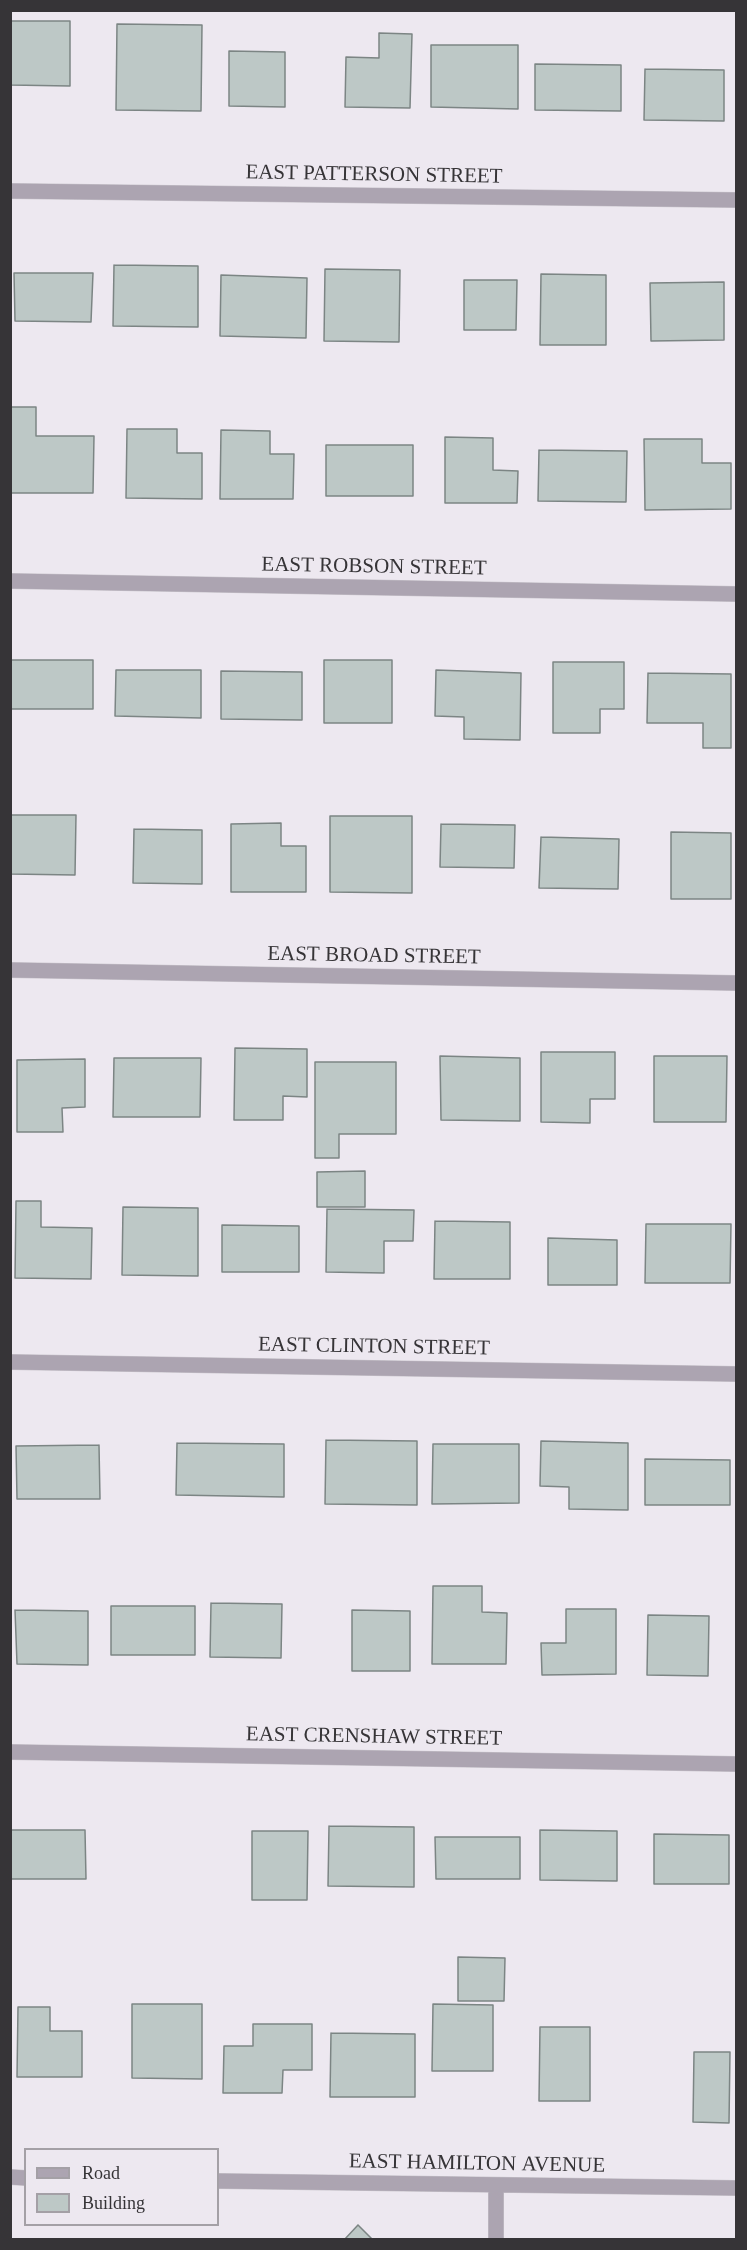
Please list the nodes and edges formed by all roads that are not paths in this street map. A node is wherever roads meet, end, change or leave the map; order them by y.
1 (10, 191) edge
2 (736, 200) edge
3 (10, 581) edge
4 (736, 594) edge
5 (10, 970) edge
6 (736, 983) edge
7 (10, 1362) edge
8 (736, 1374) edge
9 (10, 1752) edge
10 (736, 1764) edge
11 (219, 2181) edge
12 (496, 2186) junction
13 (736, 2188) edge
14 (496, 2240) edge

1 - 2 street, EAST PATTERSON STREET
3 - 4 street, EAST ROBSON STREET
5 - 6 street, EAST BROAD STREET
7 - 8 street, EAST CLINTON STREET
9 - 10 street, EAST CRENSHAW STREET
11 - 12 street, EAST HAMILTON AVENUE
12 - 13 street, EAST HAMILTON AVENUE
12 - 14 street

